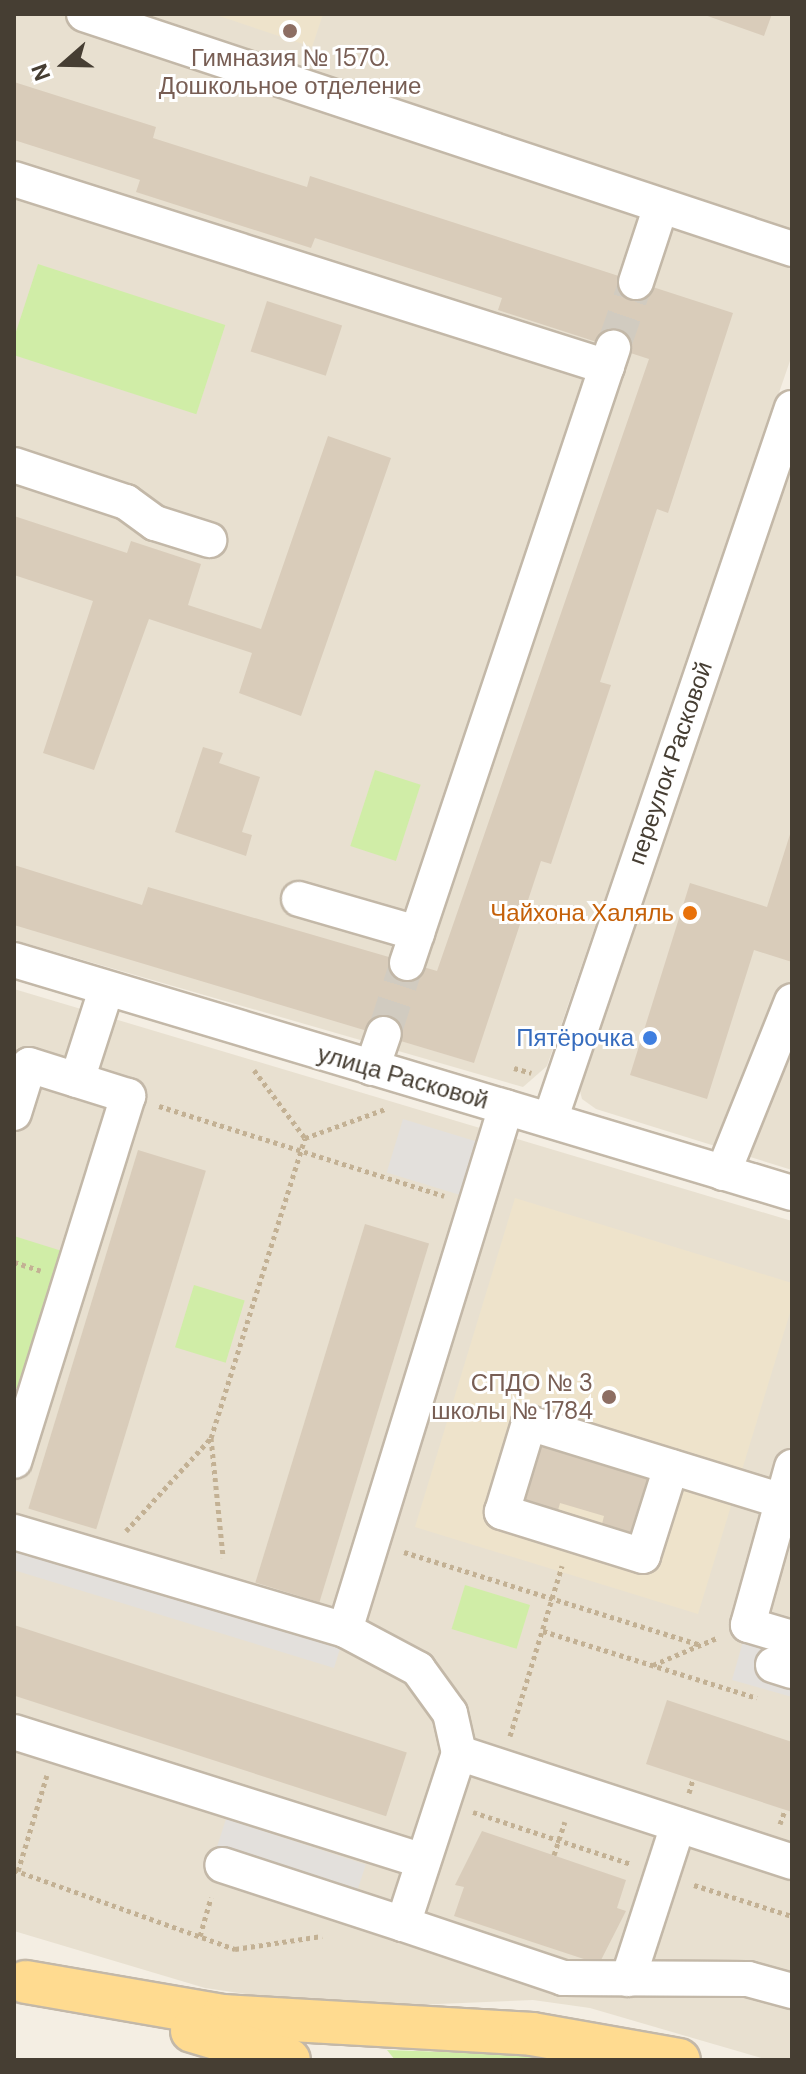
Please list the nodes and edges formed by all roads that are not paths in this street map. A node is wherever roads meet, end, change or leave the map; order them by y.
1 (84, 14) edge
2 (14, 179) edge
3 (661, 206) junction
4 (792, 249) edge
5 (636, 282) tunnel mouth
6 (791, 415) edge
7 (14, 465) edge
8 (209, 540) dead end
9 (299, 899) dead end
10 (14, 960) edge
11 (106, 990) junction
12 (792, 1001) edge
13 (384, 1034) tunnel mouth
14 (372, 1068) junction
15 (77, 1080) junction
16 (506, 1107) junction
17 (14, 1113) edge
18 (550, 1120) junction
19 (723, 1173) junction
20 (792, 1193) edge
21 (14, 1461) edge
22 (671, 1467) junction
23 (792, 1467) edge
24 (782, 1501) junction
25 (14, 1532) edge
26 (345, 1630) junction
27 (786, 1658) edge
28 (14, 1732) edge
29 (459, 1753) junction
30 (678, 1825) junction
31 (423, 1861) junction
32 (792, 1862) edge
33 (222, 1865) dead end
34 (403, 1924) junction
35 (628, 1979) junction
36 (20, 1980) edge
37 (792, 1991) edge
38 (289, 2060) edge
39 (679, 2060) edge

1 - 3 street
2 - 9 street
3 - 4 street
3 - 5 street
6 - 18 street, переулок Расковой
7 - 8 street
10 - 11 street, улица Расковой
11 - 14 street, улица Расковой
11 - 15 street
12 - 19 street
13 - 14 street
14 - 16 street, улица Расковой
15 - 17 street
15 - 21 street
16 - 18 street, улица Расковой
16 - 26 street
18 - 19 street, улица Расковой
19 - 20 street, улица Расковой
22 - 22 street
22 - 24 street
23 - 24 street
24 - 27 street
25 - 26 street
26 - 29 street
28 - 31 street
29 - 30 street
29 - 31 street
30 - 32 street
30 - 35 street
31 - 34 street
33 - 34 street
34 - 35 street
35 - 37 street
36 - 38 main road
36 - 39 main road

